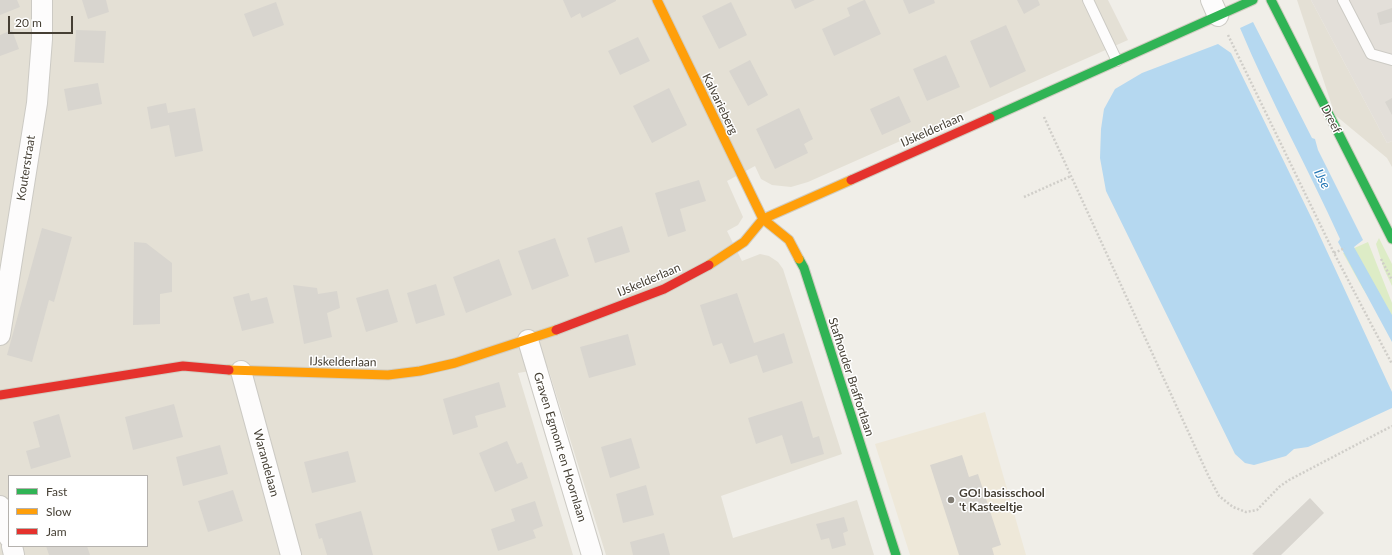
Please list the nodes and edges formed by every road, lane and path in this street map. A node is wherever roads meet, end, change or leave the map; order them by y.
1 (42, 0) edge
2 (657, 0) edge
3 (1088, 0) edge
4 (1271, 0) edge
5 (1343, 0) edge
6 (1249, 2) edge
7 (1220, 9) edge
8 (1392, 60) edge
9 (1118, 61) junction
10 (1035, 98) junction
11 (1071, 176) junction
12 (1024, 197) dead end
13 (763, 219) junction
14 (1392, 239) edge
15 (1345, 248) dead end
16 (1334, 253) junction
17 (0, 336) edge
18 (528, 340) junction
19 (1392, 364) edge
20 (241, 371) junction
21 (0, 396) edge
22 (1392, 426) edge
23 (0, 506) edge
24 (8, 534) edge
25 (291, 555) edge
26 (592, 555) edge
27 (896, 555) edge

1 - 17 street, Kouterstraat
2 - 13 street, Kalvarieberg
3 - 9 lane
4 - 14 street, Dreef
5 - 8 lane
6 - 7 street, IJskelderlaan
7 - 9 street, IJskelderlaan
7 - 16 path
9 - 10 street, IJskelderlaan
10 - 11 path
10 - 13 street, IJskelderlaan
11 - 12 path
11 - 22 path
13 - 18 street, IJskelderlaan
13 - 27 street, Stafhouder Braffortlaan
15 - 16 path
16 - 19 path
18 - 20 street, IJskelderlaan
18 - 26 street, Graven Egmont en Hoornlaan
20 - 21 street, IJskelderlaan
20 - 25 street, Warandelaan
23 - 24 street

